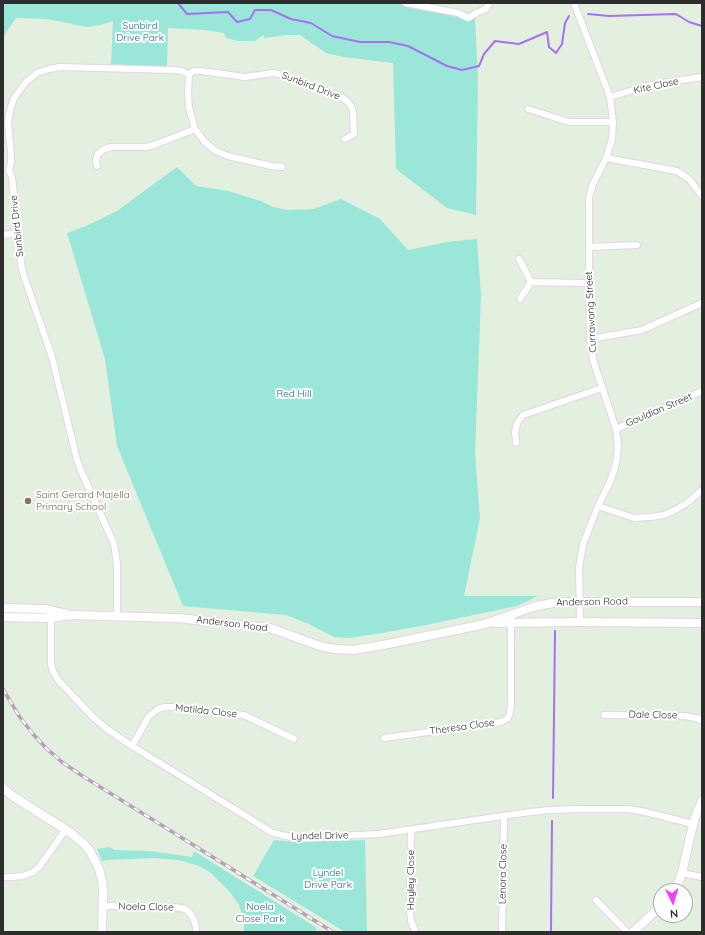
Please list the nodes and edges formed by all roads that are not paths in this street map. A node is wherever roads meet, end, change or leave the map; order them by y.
1 (406, 3) edge
2 (489, 3) edge
3 (574, 3) edge
4 (188, 74) junction
5 (702, 78) edge
6 (610, 97) junction
7 (528, 109) dead end
8 (613, 122) junction
9 (195, 129) junction
10 (345, 139) dead end
11 (606, 158) junction
12 (97, 166) dead end
13 (282, 167) dead end
14 (6, 171) edge
15 (702, 196) edge
16 (18, 233) junction
17 (3, 235) edge
18 (637, 245) dead end
19 (589, 247) junction
20 (519, 259) dead end
21 (531, 282) junction
22 (589, 283) junction
23 (520, 299) dead end
24 (702, 303) edge
25 (590, 339) junction
26 (602, 388) junction
27 (702, 391) edge
28 (616, 429) junction
29 (516, 443) dead end
30 (702, 490) edge
31 (598, 506) junction
32 (580, 602) junction
33 (702, 602) edge
34 (3, 608) edge
35 (51, 614) junction
36 (3, 617) edge
37 (117, 617) junction
38 (510, 619) junction
39 (580, 622) junction
40 (702, 623) edge
41 (604, 715) dead end
42 (702, 720) edge
43 (384, 738) dead end
44 (294, 740) dead end
45 (132, 746) junction
46 (3, 788) edge
47 (702, 801) edge
48 (504, 816) junction
49 (693, 824) junction
50 (66, 829) junction
51 (411, 830) junction
52 (682, 873) junction
53 (702, 877) edge
54 (3, 878) edge
55 (677, 883) edge
56 (596, 900) dead end
57 (103, 906) junction
58 (653, 913) edge
59 (415, 930) dead end
60 (102, 932) edge
61 (196, 932) edge
62 (502, 932) edge
63 (627, 932) edge
64 (633, 932) edge

1 - 2 street
3 - 6 street, Currawong Street
4 - 9 street
4 - 10 street, Sunbird Drive
4 - 14 street, Sunbird Drive
5 - 6 street, Kite Close
6 - 8 street, Currawong Street
7 - 8 street
8 - 11 street, Currawong Street
9 - 12 street
9 - 13 street
11 - 15 street
11 - 19 street, Currawong Street
14 - 16 street, Sunbird Drive
16 - 17 street
16 - 37 street, Sunbird Drive
18 - 19 street
19 - 22 street, Currawong Street
20 - 21 street
21 - 22 street
21 - 23 street
22 - 25 street, Currawong Street
24 - 25 street
25 - 26 street, Currawong Street
26 - 28 street, Currawong Street
26 - 29 street
27 - 28 street, Gouldian Street
28 - 31 street, Currawong Street
30 - 31 street
31 - 32 street, Currawong Street
32 - 33 street, Anderson Road
32 - 38 street, Anderson Road
32 - 39 street, Currawong Street
34 - 35 street, Anderson Road
35 - 36 street, Anderson Road
35 - 37 street, Anderson Road
35 - 45 street, Lyndel Drive
37 - 38 street, Anderson Road
38 - 39 street, Anderson Road
38 - 43 street, Theresa Close
39 - 40 street, Anderson Road
41 - 42 street, Dale Close
44 - 45 street, Matilda Close
45 - 51 street, Lyndel Drive
46 - 50 street
47 - 49 street
48 - 49 street, Lyndel Drive
48 - 51 street, Lyndel Drive
48 - 62 street, Lenora Close
49 - 52 street
50 - 54 street
50 - 57 street
51 - 59 street, Hayley Close
52 - 53 street
52 - 55 street
56 - 63 street
57 - 60 street
57 - 61 street, Noela Close
58 - 64 street

